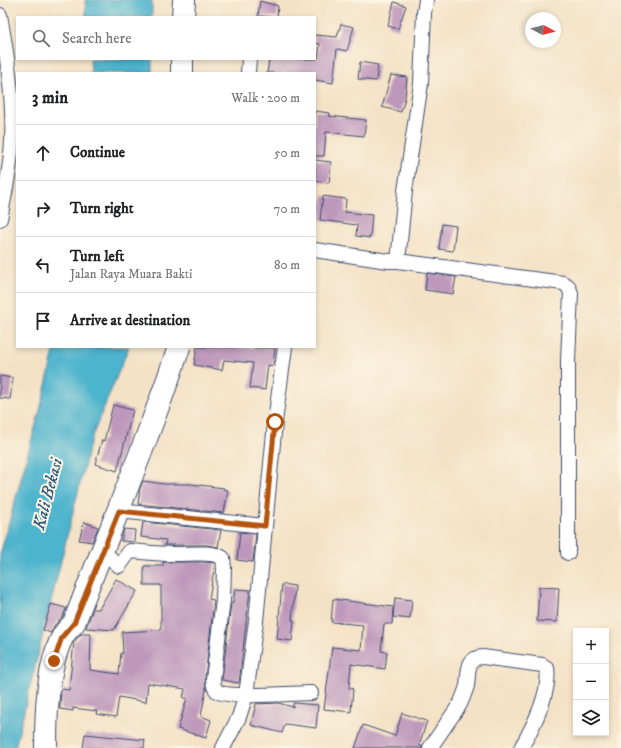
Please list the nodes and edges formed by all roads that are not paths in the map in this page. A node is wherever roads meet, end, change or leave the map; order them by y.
1 (184, 0) edge
2 (426, 0) edge
3 (0, 15) edge
4 (183, 16) edge
5 (3, 45) edge
6 (182, 60) edge
7 (249, 60) edge
8 (182, 72) edge
9 (248, 72) edge
10 (6, 99) edge
11 (0, 219) edge
12 (316, 250) edge
13 (398, 261) junction
14 (179, 348) edge
15 (284, 348) edge
16 (119, 511) junction
17 (265, 526) junction
18 (102, 551) junction
19 (568, 553) dead end
20 (311, 693) dead end
21 (246, 695) junction
22 (46, 748) edge
23 (223, 748) edge
24 (430, 748) edge
25 (521, 748) edge

1 - 4 main road
2 - 13 street
3 - 5 street
5 - 10 street
6 - 8 main road
7 - 9 street
10 - 11 street
12 - 13 street
13 - 19 street
14 - 16 main road
15 - 17 street
16 - 17 street
16 - 18 main road
17 - 21 street
18 - 21 street
18 - 22 main road
20 - 21 street
21 - 23 street
24 - 25 street

